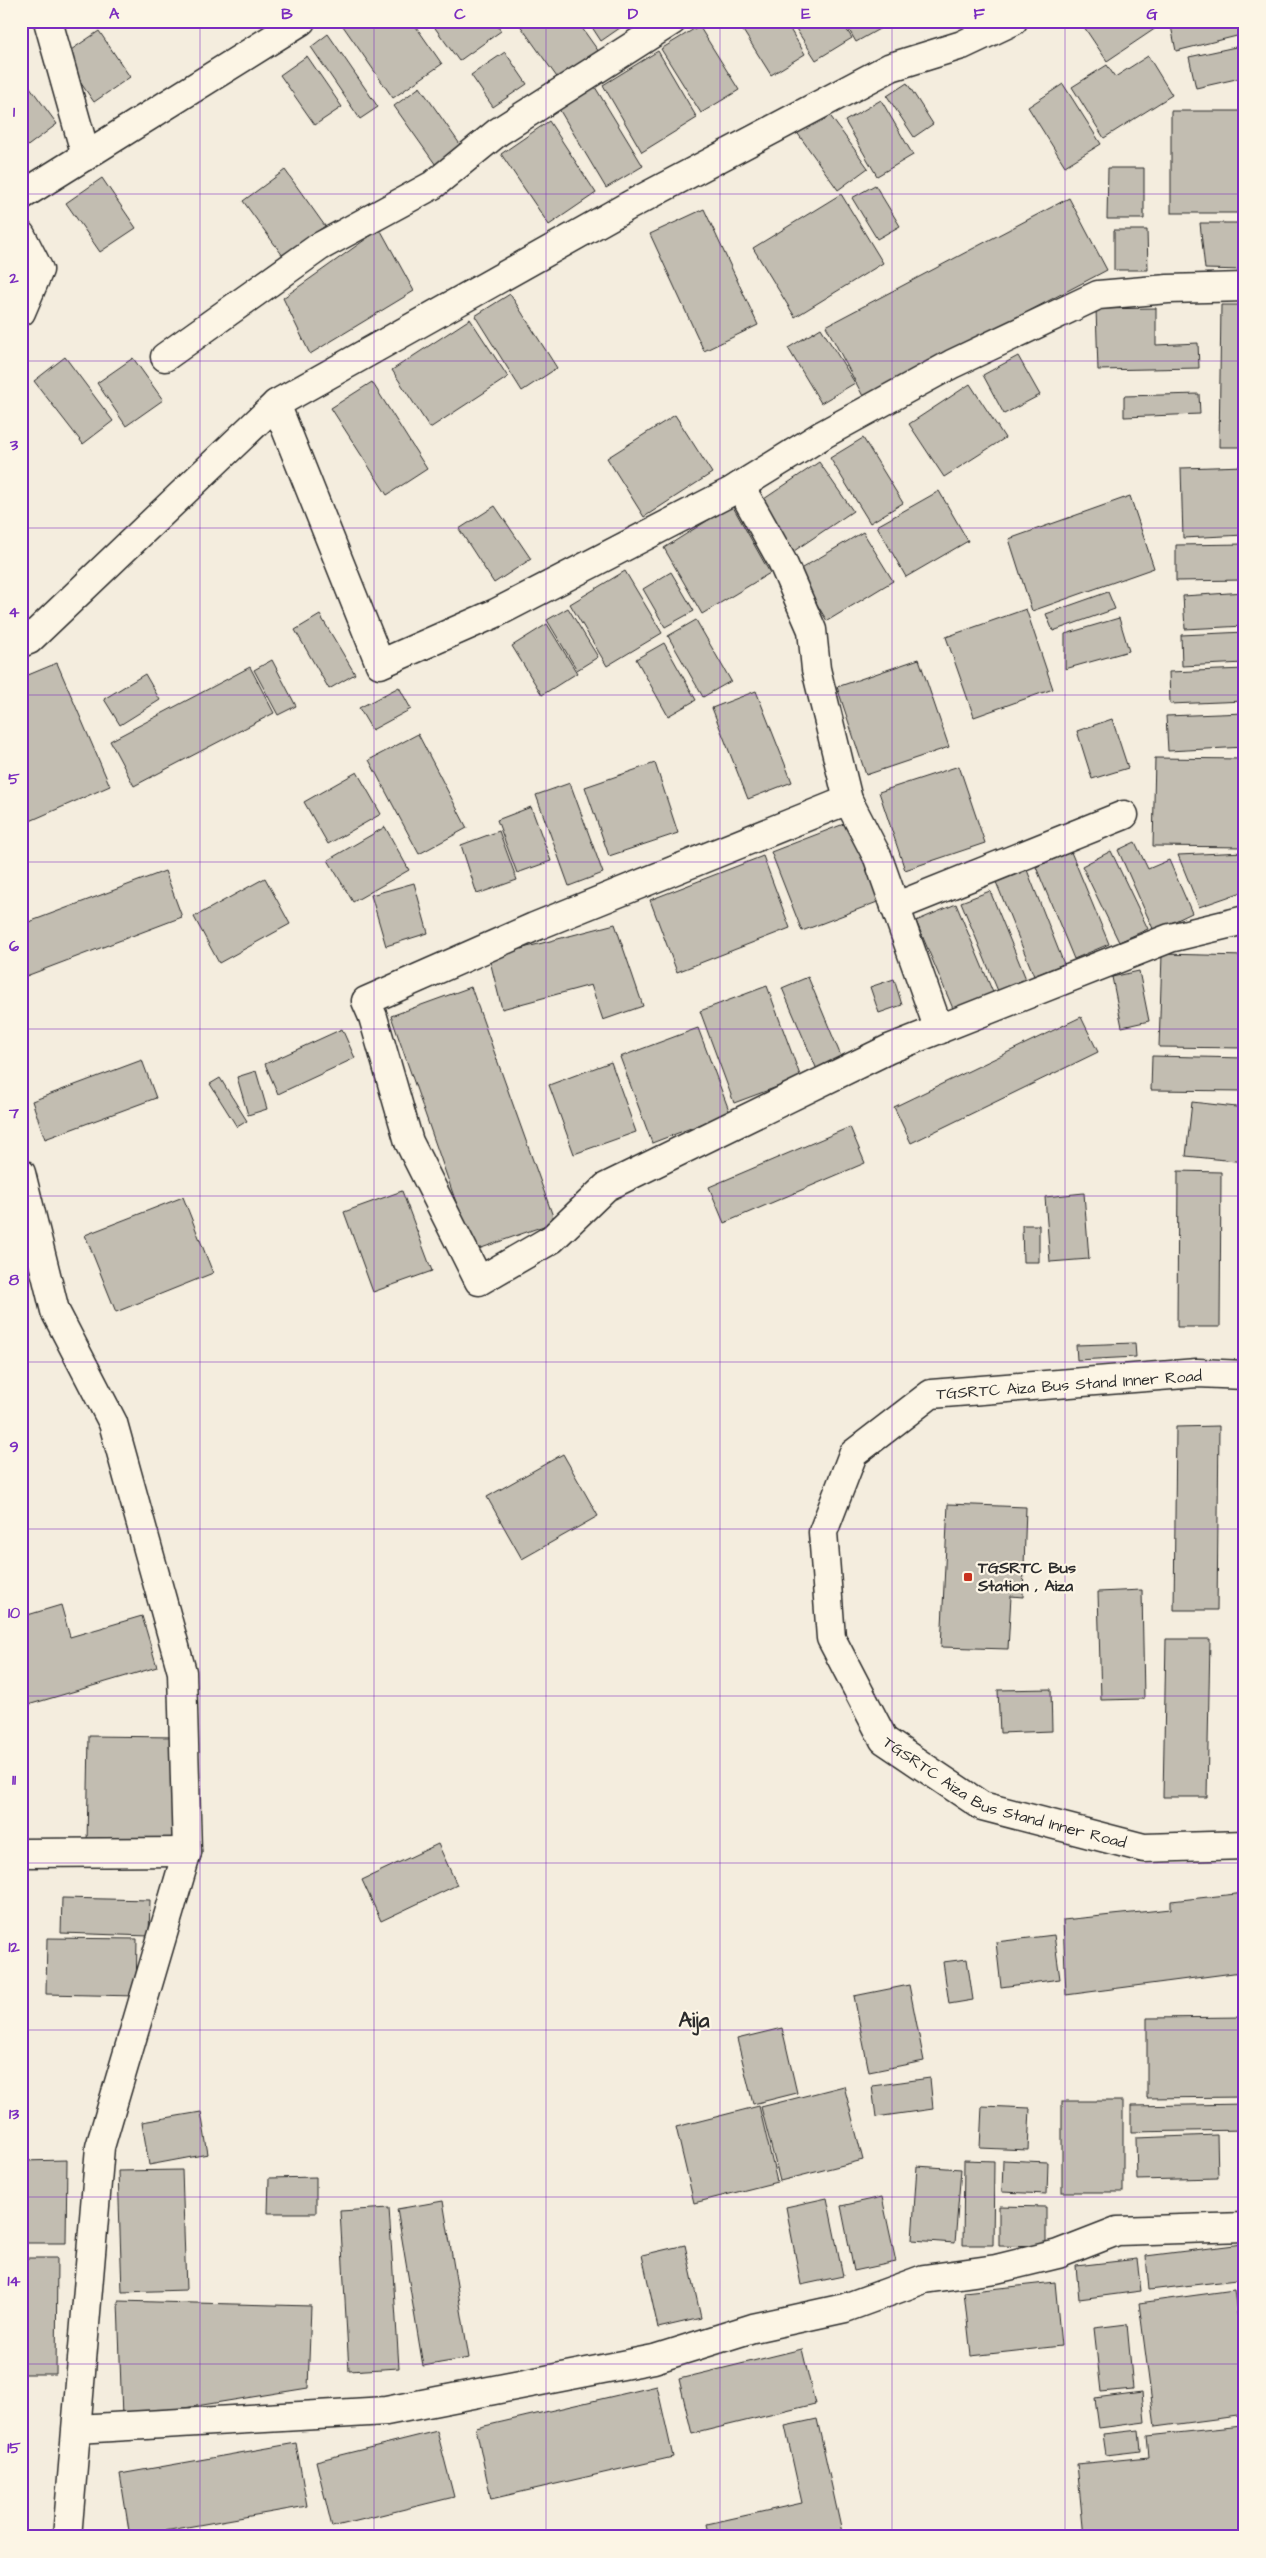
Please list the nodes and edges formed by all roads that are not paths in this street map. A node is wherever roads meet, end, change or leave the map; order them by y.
1 (48, 21) edge
2 (300, 21) edge
3 (672, 21) edge
4 (1013, 21) edge
5 (86, 156) junction
6 (21, 196) edge
7 (21, 235) edge
8 (1245, 287) edge
9 (21, 312) edge
10 (165, 357) dead end
11 (276, 404) junction
12 (740, 486) junction
13 (21, 644) edge
14 (848, 800) junction
15 (1124, 815) dead end
16 (895, 907) junction
17 (1245, 920) edge
18 (939, 1030) junction
19 (21, 1173) edge
20 (1245, 1376) edge
21 (1245, 1845) edge
22 (187, 1852) junction
23 (21, 1853) edge
24 (1245, 2227) edge
25 (77, 2429) junction
26 (67, 2537) edge

1 - 5 street
2 - 5 street
3 - 10 street
4 - 11 street
5 - 6 street
7 - 9 street
8 - 12 street
11 - 12 street
11 - 13 street
12 - 14 street
14 - 16 street
14 - 18 street
15 - 16 street
16 - 18 street
17 - 18 street
19 - 22 street
20 - 21 street, TGSRTC Aiza Bus Stand Inner Road
22 - 23 street
22 - 25 street
24 - 25 street
25 - 26 street

